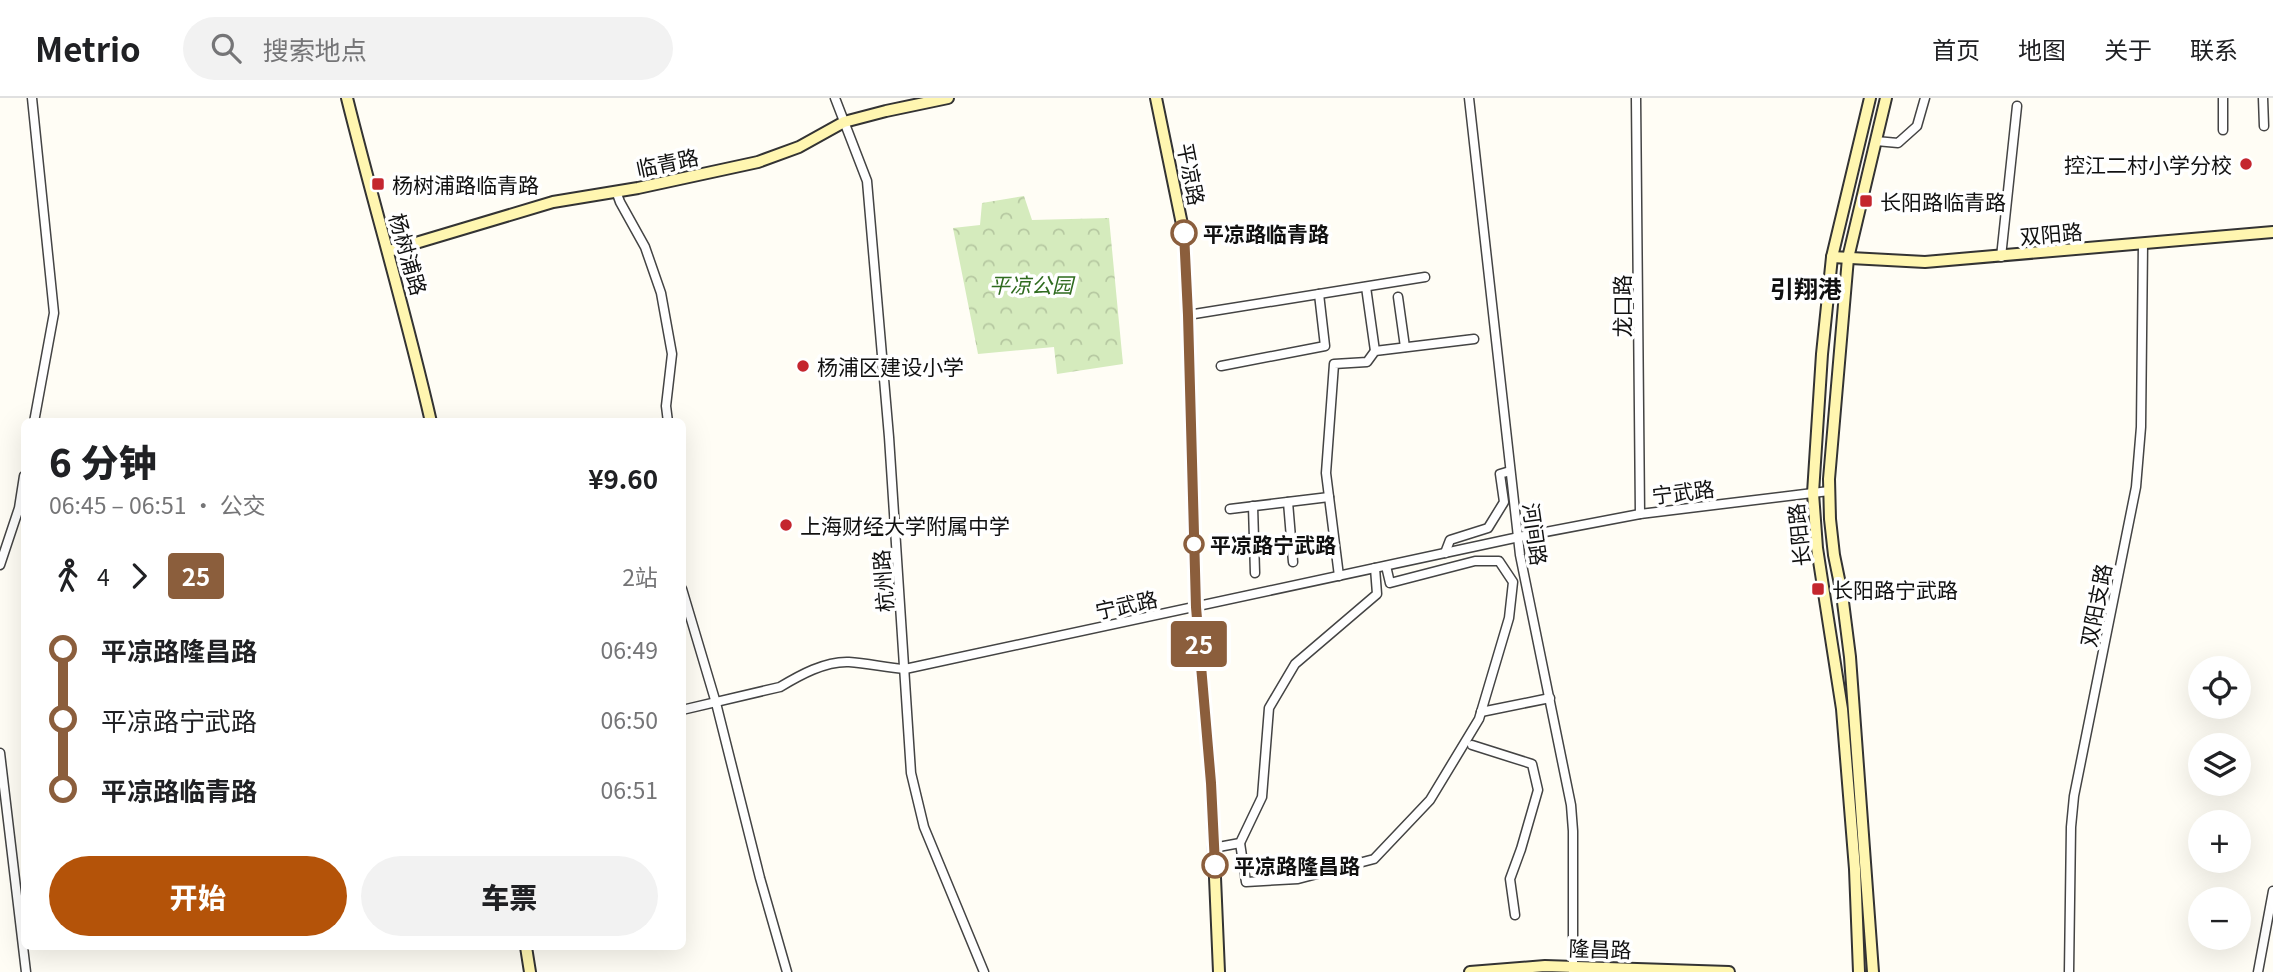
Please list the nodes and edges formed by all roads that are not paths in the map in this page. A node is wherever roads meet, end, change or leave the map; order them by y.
1 (32, 98) edge
2 (347, 98) edge
3 (835, 98) edge
4 (948, 98) edge
5 (1156, 98) edge
6 (1469, 98) edge
7 (1636, 98) edge
8 (1870, 98) edge
9 (1886, 98) edge
10 (1925, 98) edge
11 (2223, 98) edge
12 (2263, 98) edge
13 (2017, 106) dead end
14 (844, 122) junction
15 (2264, 126) dead end
16 (2223, 130) dead end
17 (1876, 141) junction
18 (616, 191) junction
19 (2273, 232) edge
20 (2143, 244) junction
21 (389, 251) junction
22 (1832, 257) junction
23 (2001, 257) junction
24 (1849, 258) junction
25 (1425, 277) dead end
26 (1366, 287) junction
27 (1319, 294) junction
28 (1398, 297) dead end
29 (1188, 315) junction
30 (1474, 339) dead end
31 (1405, 347) junction
32 (1376, 351) junction
33 (1221, 366) dead end
34 (35, 418) edge
35 (430, 418) edge
36 (668, 418) edge
37 (1510, 471) junction
38 (1829, 491) junction
39 (1813, 493) junction
40 (21, 495) edge
41 (1329, 497) junction
42 (1288, 502) junction
43 (1253, 506) junction
44 (1230, 509) dead end
45 (1640, 514) junction
46 (1519, 537) junction
47 (1445, 553) junction
48 (1293, 562) dead end
49 (0, 565) edge
50 (1386, 566) junction
51 (1375, 568) junction
52 (1255, 573) dead end
53 (1339, 576) junction
54 (686, 602) edge
55 (1196, 607) junction
56 (905, 669) junction
57 (1550, 698) junction
58 (716, 703) junction
59 (686, 709) edge
60 (1482, 712) junction
61 (1472, 745) dead end
62 (0, 752) edge
63 (1240, 843) junction
64 (1213, 848) junction
65 (2273, 891) edge
66 (1515, 915) dead end
67 (21, 930) edge
68 (23, 950) edge
69 (526, 950) edge
70 (1573, 969) edge
71 (26, 972) edge
72 (530, 972) edge
73 (787, 972) edge
74 (984, 972) edge
75 (1219, 972) edge
76 (1471, 972) edge
77 (1729, 972) edge
78 (1859, 972) edge
79 (1873, 972) edge
80 (2070, 972) edge
81 (2258, 972) edge

1 - 34 street
2 - 21 main road, 杨树浦路
3 - 14 street, 杭州路
4 - 14 main road, 临青路
5 - 29 main road, 平凉路
6 - 37 street, 河间路
7 - 45 street, 龙口路
8 - 22 main road, 长阳路
9 - 17 main road, 长阳路
10 - 17 street
11 - 16 street
12 - 15 street
13 - 23 street
14 - 18 main road, 临青路
14 - 56 street, 杭州路
17 - 24 main road, 长阳路
18 - 21 main road, 临青路
18 - 36 street
19 - 20 main road, 双阳路
20 - 23 main road, 双阳路
20 - 80 street, 双阳支路
21 - 35 main road, 杨树浦路
22 - 24 main road, 双阳路
22 - 39 main road, 长阳路
23 - 24 main road, 双阳路
24 - 38 main road, 长阳路
25 - 26 street
26 - 27 street
26 - 32 street
27 - 29 street
27 - 33 street
28 - 31 street
29 - 55 main road, 平凉路
30 - 31 street
31 - 32 street
32 - 41 street
37 - 46 street, 河间路
37 - 47 street
38 - 39 street, 宁武路
38 - 79 main road, 长阳路
39 - 45 street, 宁武路
39 - 78 main road, 长阳路
40 - 49 street
41 - 42 street
41 - 53 street
42 - 43 street
42 - 48 street
43 - 44 street
43 - 52 street
45 - 46 street, 宁武路
46 - 47 street, 宁武路
46 - 57 street, 河间路
47 - 50 street, 宁武路
50 - 51 street, 宁武路
50 - 60 street
51 - 53 street, 宁武路
51 - 63 street
53 - 55 street, 宁武路
54 - 58 street
55 - 56 street, 宁武路
55 - 64 main road, 平凉路
56 - 58 street, 宁武路
56 - 74 street, 杭州路
57 - 60 street
57 - 70 street, 河间路
58 - 59 street, 宁武路
58 - 73 street
60 - 63 street
61 - 66 street
62 - 67 street
63 - 64 street
64 - 75 main road, 平凉路
65 - 81 street
68 - 71 street
69 - 72 main road
70 - 76 main road, 隆昌路
70 - 77 main road, 隆昌路

